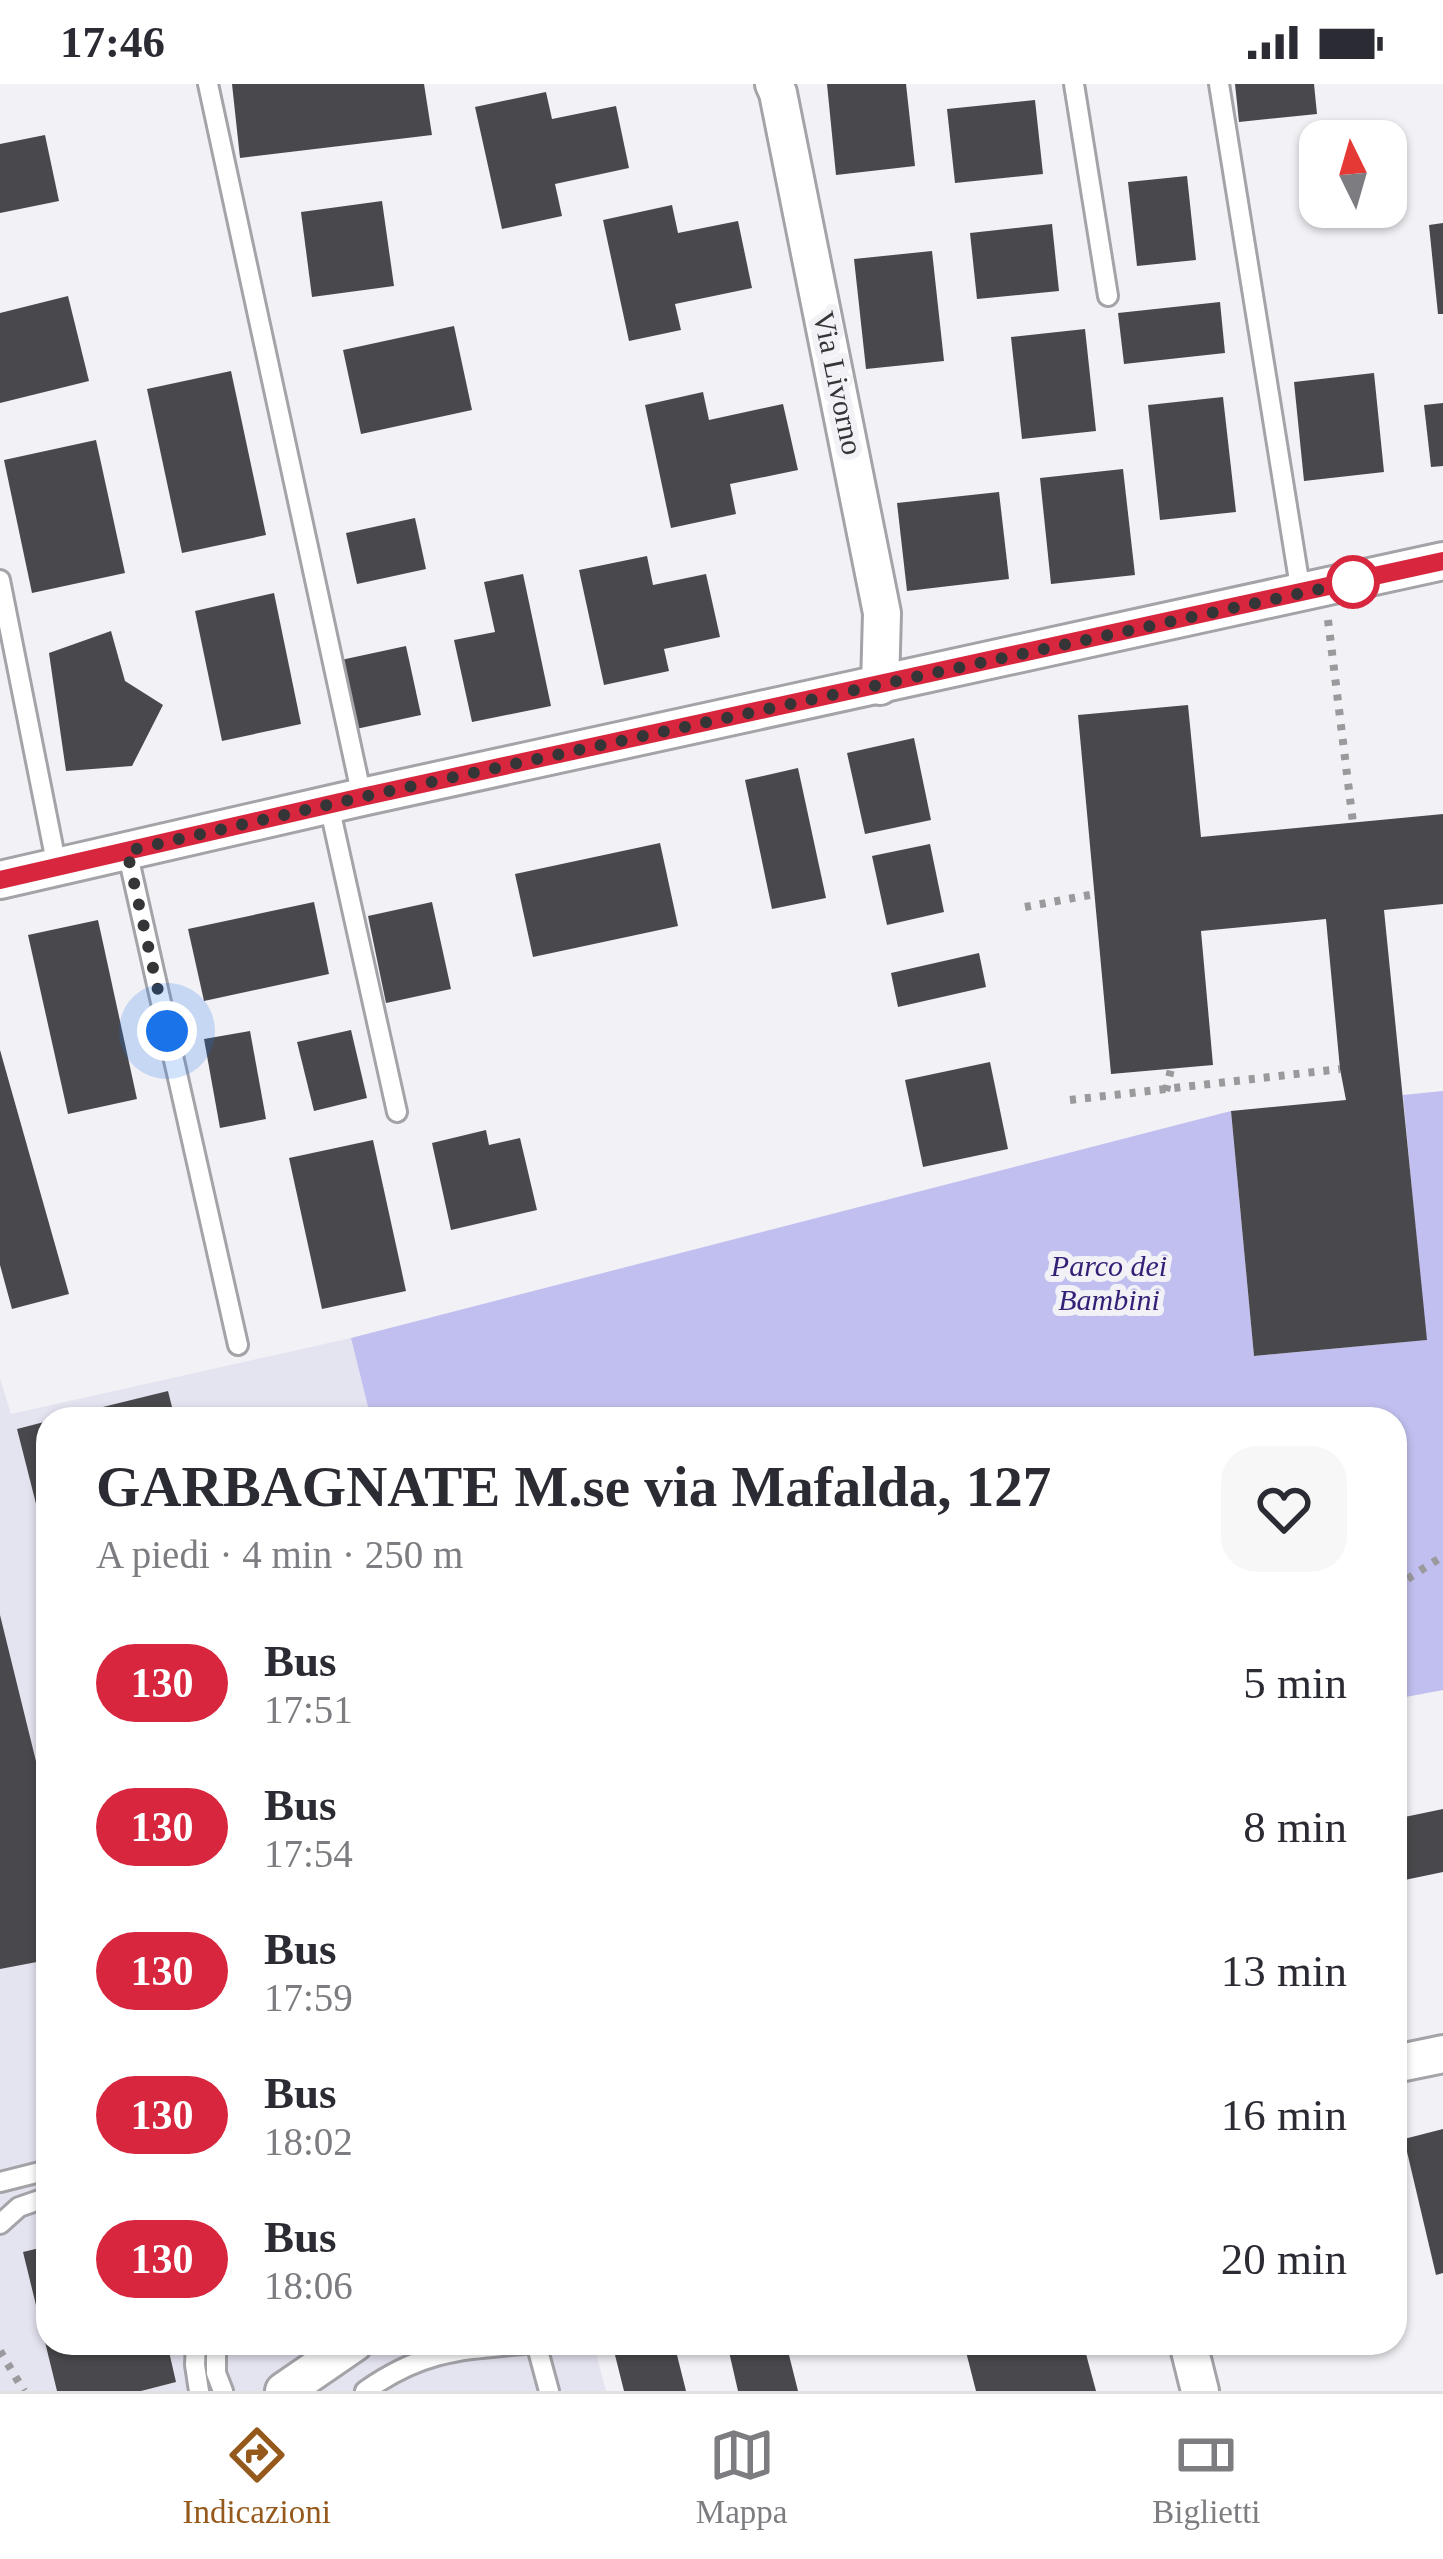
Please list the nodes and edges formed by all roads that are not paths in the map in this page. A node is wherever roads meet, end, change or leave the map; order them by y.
1 (208, 84) edge
2 (774, 84) edge
3 (1074, 84) edge
4 (1219, 84) edge
5 (1108, 296) dead end
6 (1443, 561) edge
7 (0, 580) edge
8 (1312, 591) junction
9 (880, 686) junction
10 (345, 801) junction
11 (127, 851) junction
12 (57, 867) junction
13 (0, 880) edge
14 (398, 1112) dead end
15 (238, 1346) dead end
16 (1443, 2054) edge
17 (1407, 2062) edge
18 (36, 2173) edge
19 (0, 2182) edge
20 (36, 2201) edge
21 (0, 2224) edge
22 (195, 2355) edge
23 (216, 2355) edge
24 (336, 2355) edge
25 (436, 2355) edge
26 (538, 2355) edge
27 (1191, 2355) edge
28 (200, 2391) edge
29 (224, 2391) edge
30 (284, 2391) edge
31 (365, 2391) edge
32 (549, 2391) edge
33 (1200, 2391) edge

1 - 10 lane
2 - 9 street, Via Livorno
3 - 5 lane
4 - 8 lane
6 - 8 street
7 - 12 lane
8 - 9 street
9 - 10 street
10 - 11 street
10 - 14 lane
11 - 12 street
11 - 15 lane
12 - 13 street
16 - 17 street
18 - 19 lane
20 - 21 lane
22 - 28 lane
23 - 29 lane
24 - 30 street
25 - 31 lane
26 - 32 lane
27 - 33 street

